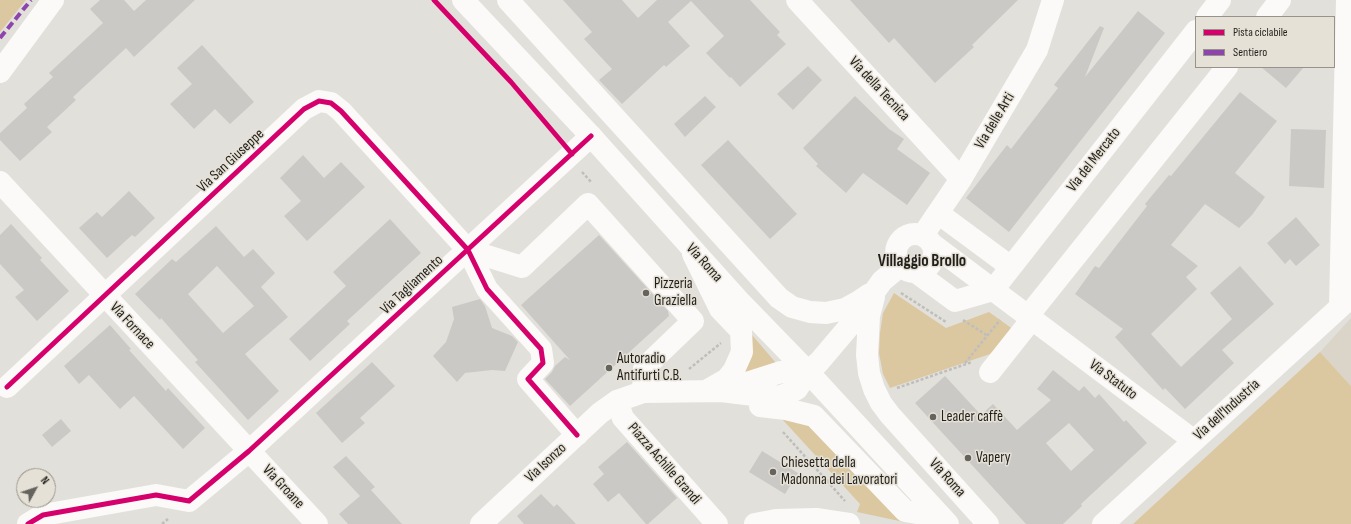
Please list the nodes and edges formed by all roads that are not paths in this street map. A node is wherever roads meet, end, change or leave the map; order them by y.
1 (53, 0) edge
2 (463, 0) edge
3 (508, 0) edge
4 (797, 0) edge
5 (1053, 0) edge
6 (1220, 0) edge
7 (1280, 0) edge
8 (1347, 0) edge
9 (1208, 16) edge
10 (1268, 16) edge
11 (1195, 32) edge
12 (1226, 68) edge
13 (0, 72) edge
14 (591, 136) junction
15 (961, 179) junction
16 (0, 182) edge
17 (938, 213) junction
18 (928, 240) junction
19 (689, 246) junction
20 (468, 250) junction
21 (1011, 267) junction
22 (908, 269) junction
23 (876, 290) junction
24 (993, 290) junction
25 (104, 296) junction
26 (1346, 301) edge
27 (1030, 318) junction
28 (984, 366) road end
29 (808, 372) junction
30 (6, 386) dead end
31 (643, 392) junction
32 (720, 392) junction
33 (617, 401) junction
34 (577, 435) junction
35 (1193, 440) junction
36 (249, 451) junction
37 (945, 520) edge
38 (28, 524) edge
39 (317, 524) edge
40 (481, 524) edge
41 (716, 524) edge
42 (755, 524) edge
43 (849, 524) edge
44 (988, 524) edge
45 (1103, 524) edge

1 - 13 street
2 - 14 street, Via Roma
3 - 23 street
4 - 15 street, Via della Tecnica
5 - 15 street, Via delle Arti
6 - 9 street
7 - 10 street
8 - 26 street
11 - 21 street, Via del Mercato
12 - 27 street
14 - 19 street, Via Roma
14 - 20 street, Via Tagliamento
15 - 17 street, Via delle Arti
16 - 25 street, Via Fornace
17 - 18 street, Via delle Arti
17 - 21 street
18 - 22 street
18 - 22 street
18 - 24 street, Via Statuto
19 - 29 street, Via Roma
19 - 32 street
20 - 25 street, Via San Giuseppe
20 - 31 street
20 - 34 street
20 - 36 street, Via Tagliamento
21 - 24 street, Via del Mercato
22 - 23 street
22 - 24 street
23 - 29 street
23 - 44 street, Via Roma
24 - 27 street, Via Statuto
25 - 30 street, Via San Giuseppe
25 - 36 street, Via Fornace
26 - 35 street, Via dell'Industria
27 - 28 street
27 - 35 street, Via Statuto
29 - 32 street, Via Isonzo
29 - 37 street, Via Roma
31 - 32 street, Via Isonzo
31 - 33 street, Via Isonzo
32 - 37 street
33 - 34 street, Via Isonzo
33 - 41 street, Piazza Achille Grandi
34 - 40 street, Via Isonzo
35 - 45 street, Via dell'Industria
36 - 38 street, Via Tagliamento
36 - 39 street, Via Groane
42 - 43 street

